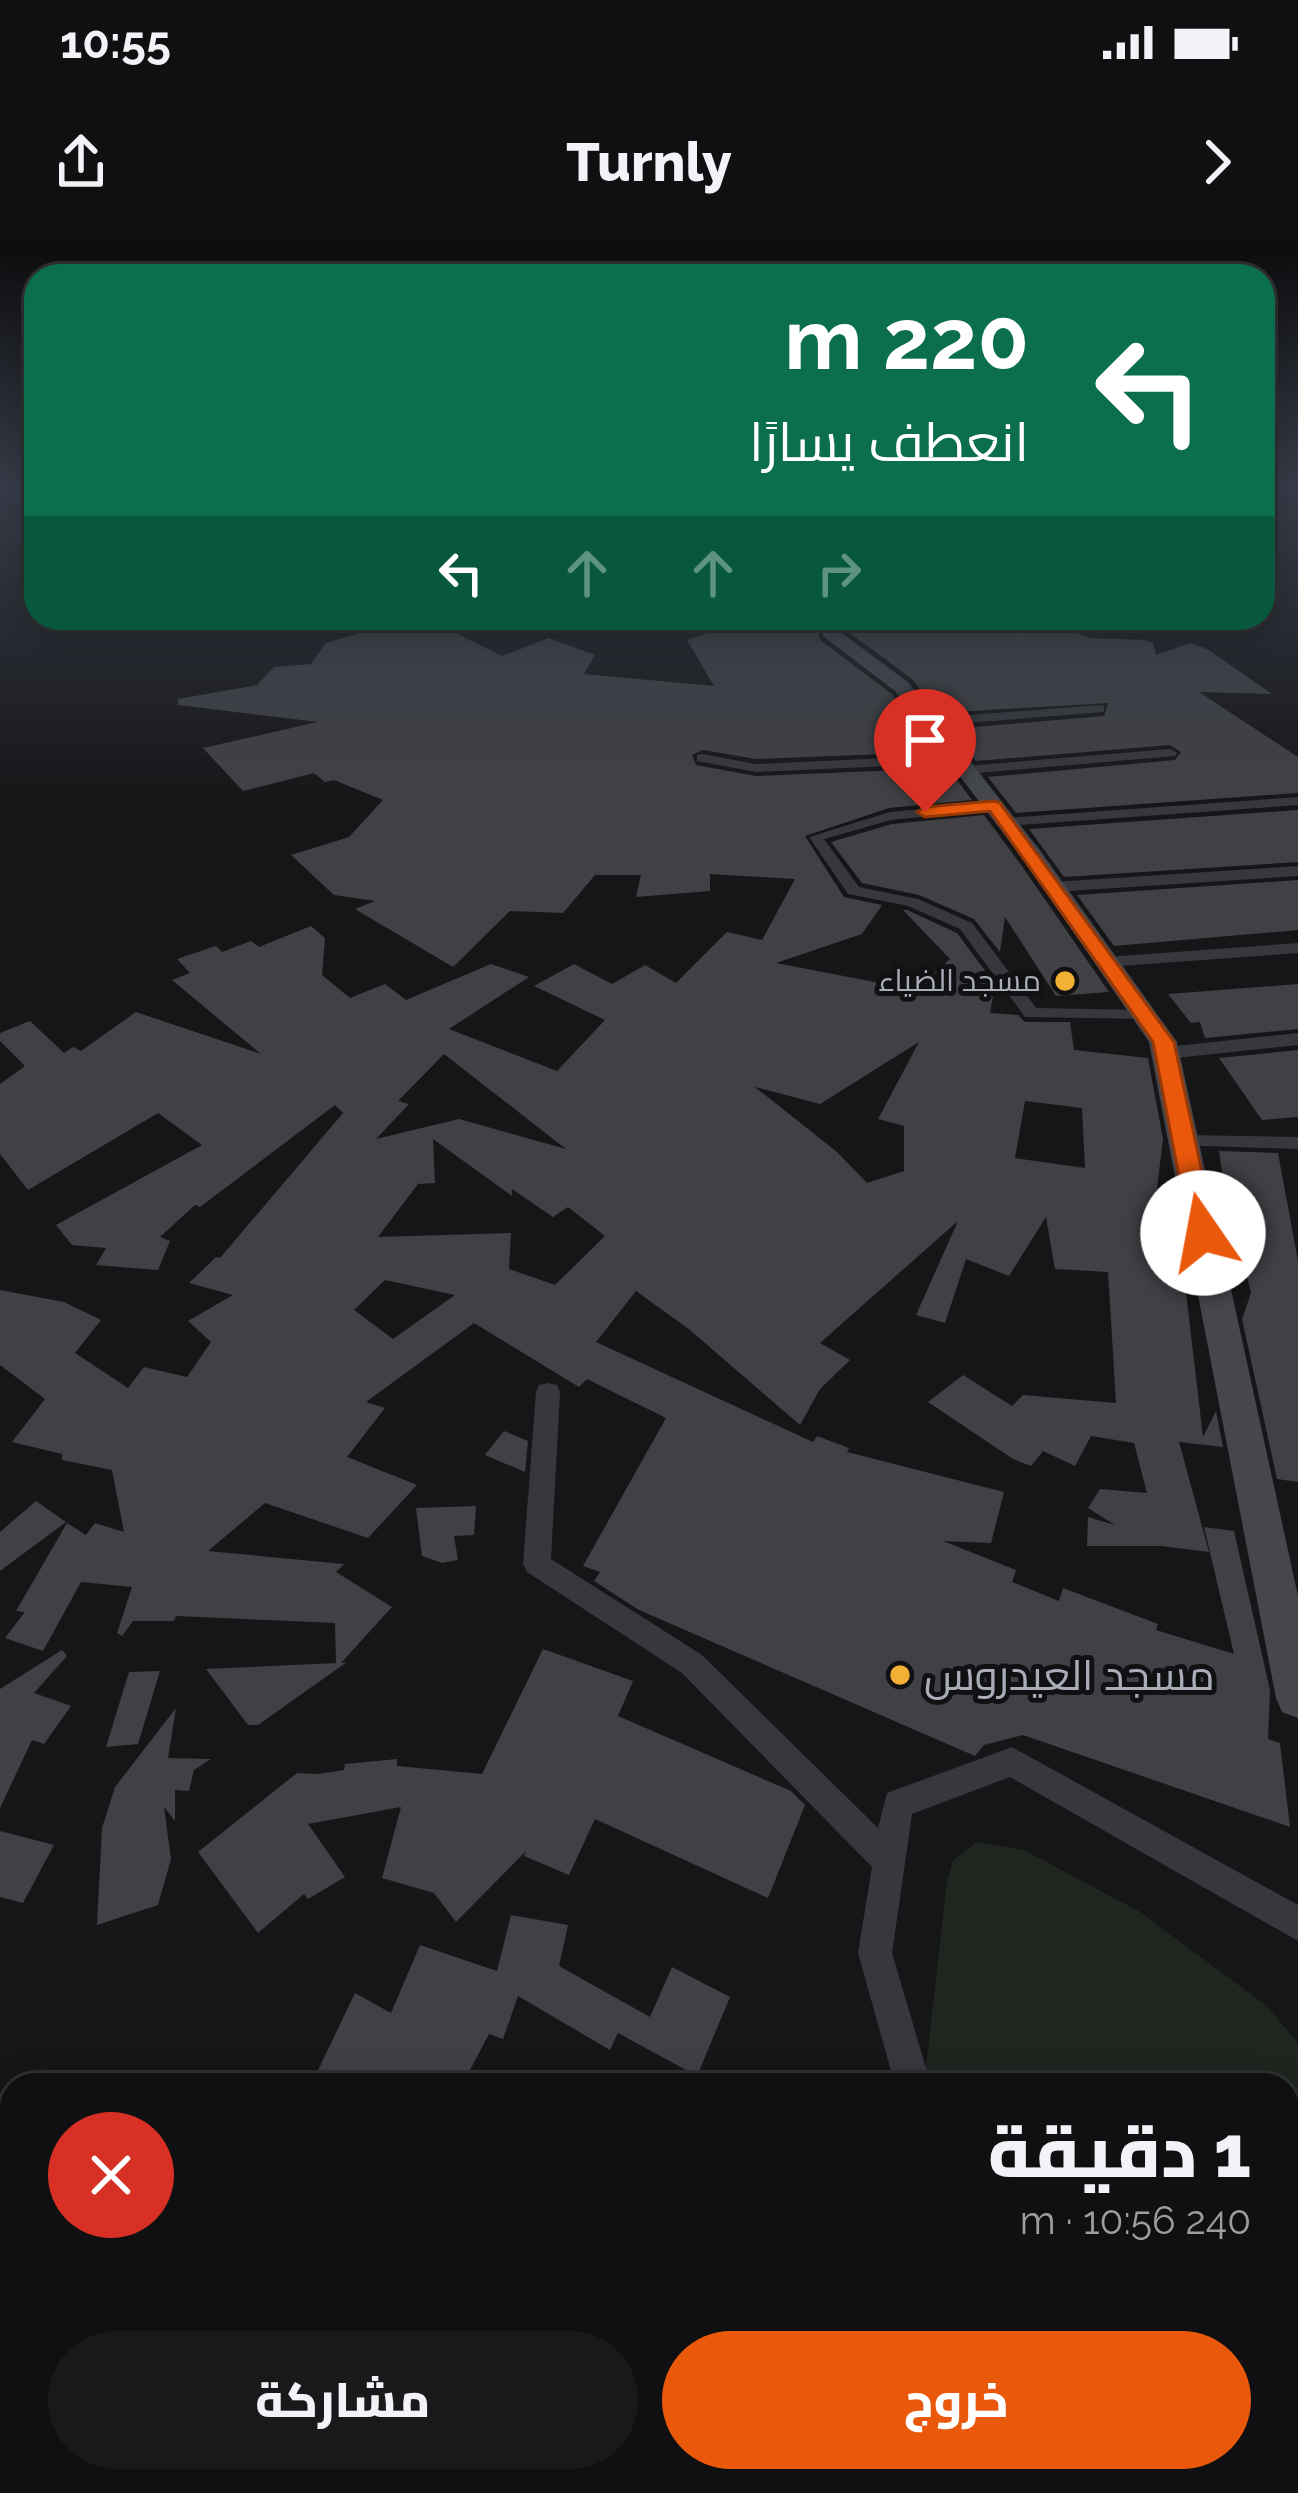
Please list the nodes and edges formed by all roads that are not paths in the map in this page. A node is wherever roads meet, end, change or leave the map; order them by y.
1 (829, 632) dead end
2 (1100, 709) dead end
3 (928, 722) junction
4 (1170, 753) dead end
5 (702, 758) dead end
6 (962, 764) junction
7 (1298, 801) edge
8 (1000, 814) junction
9 (1298, 871) edge
10 (1054, 886) junction
11 (1298, 948) edge
12 (1107, 962) junction
13 (1144, 1015) junction
14 (1298, 1039) edge
15 (1166, 1053) junction
16 (1184, 1141) junction
17 (1298, 1143) edge
18 (548, 1392) dead end
19 (1298, 1698) edge
20 (889, 1861) junction
21 (1298, 1924) edge
22 (910, 2073) edge

1 - 3 street
2 - 3 street
3 - 6 street
4 - 6 street
5 - 6 street
6 - 8 street
7 - 8 street
8 - 10 street
8 - 13 street
9 - 10 street
10 - 12 street
11 - 12 street
12 - 13 street
13 - 15 street
14 - 15 street
15 - 16 street
16 - 17 street
16 - 19 street
18 - 20 street
20 - 21 street
20 - 22 street

